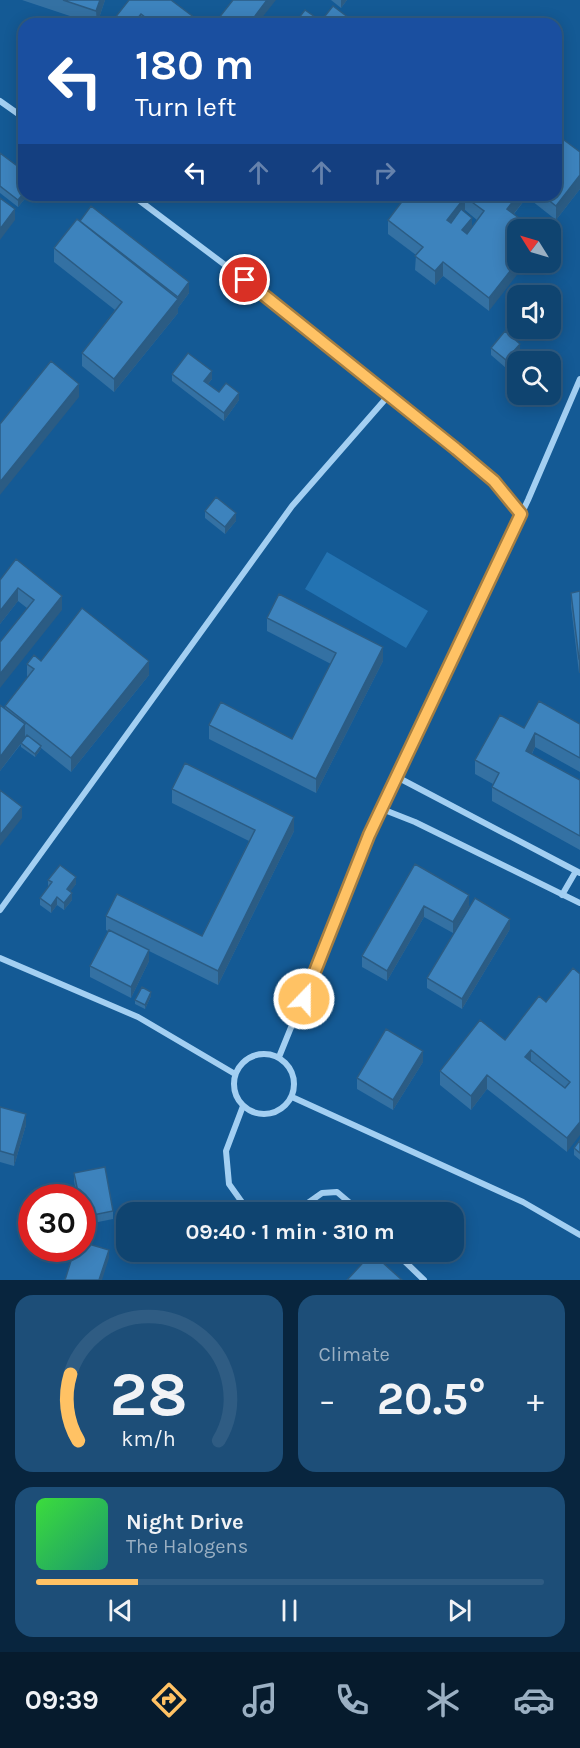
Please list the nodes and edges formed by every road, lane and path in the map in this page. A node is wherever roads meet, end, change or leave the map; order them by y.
1 (0, 101) edge
2 (18, 114) edge
3 (140, 201) edge
4 (580, 379) edge
5 (389, 395) junction
6 (521, 514) junction
7 (397, 777) junction
8 (382, 809) junction
9 (578, 872) edge
10 (562, 895) junction
11 (580, 903) edge
12 (0, 910) edge
13 (0, 958) edge
14 (279, 1057) junction
15 (235, 1074) junction
16 (292, 1096) junction
17 (243, 1106) junction
18 (242, 1202) edge
19 (309, 1202) edge
20 (349, 1202) edge
21 (580, 1235) edge
22 (405, 1262) edge
23 (424, 1280) edge

1 - 2 street
3 - 5 street
4 - 6 street
5 - 6 street
5 - 12 street
6 - 7 street
7 - 8 street
7 - 9 street
8 - 10 street
8 - 14 street
9 - 10 street
10 - 11 street
13 - 15 street
14 - 15 street
14 - 16 street
15 - 17 street
16 - 17 street
16 - 21 street
17 - 18 street
19 - 20 street
22 - 23 street

